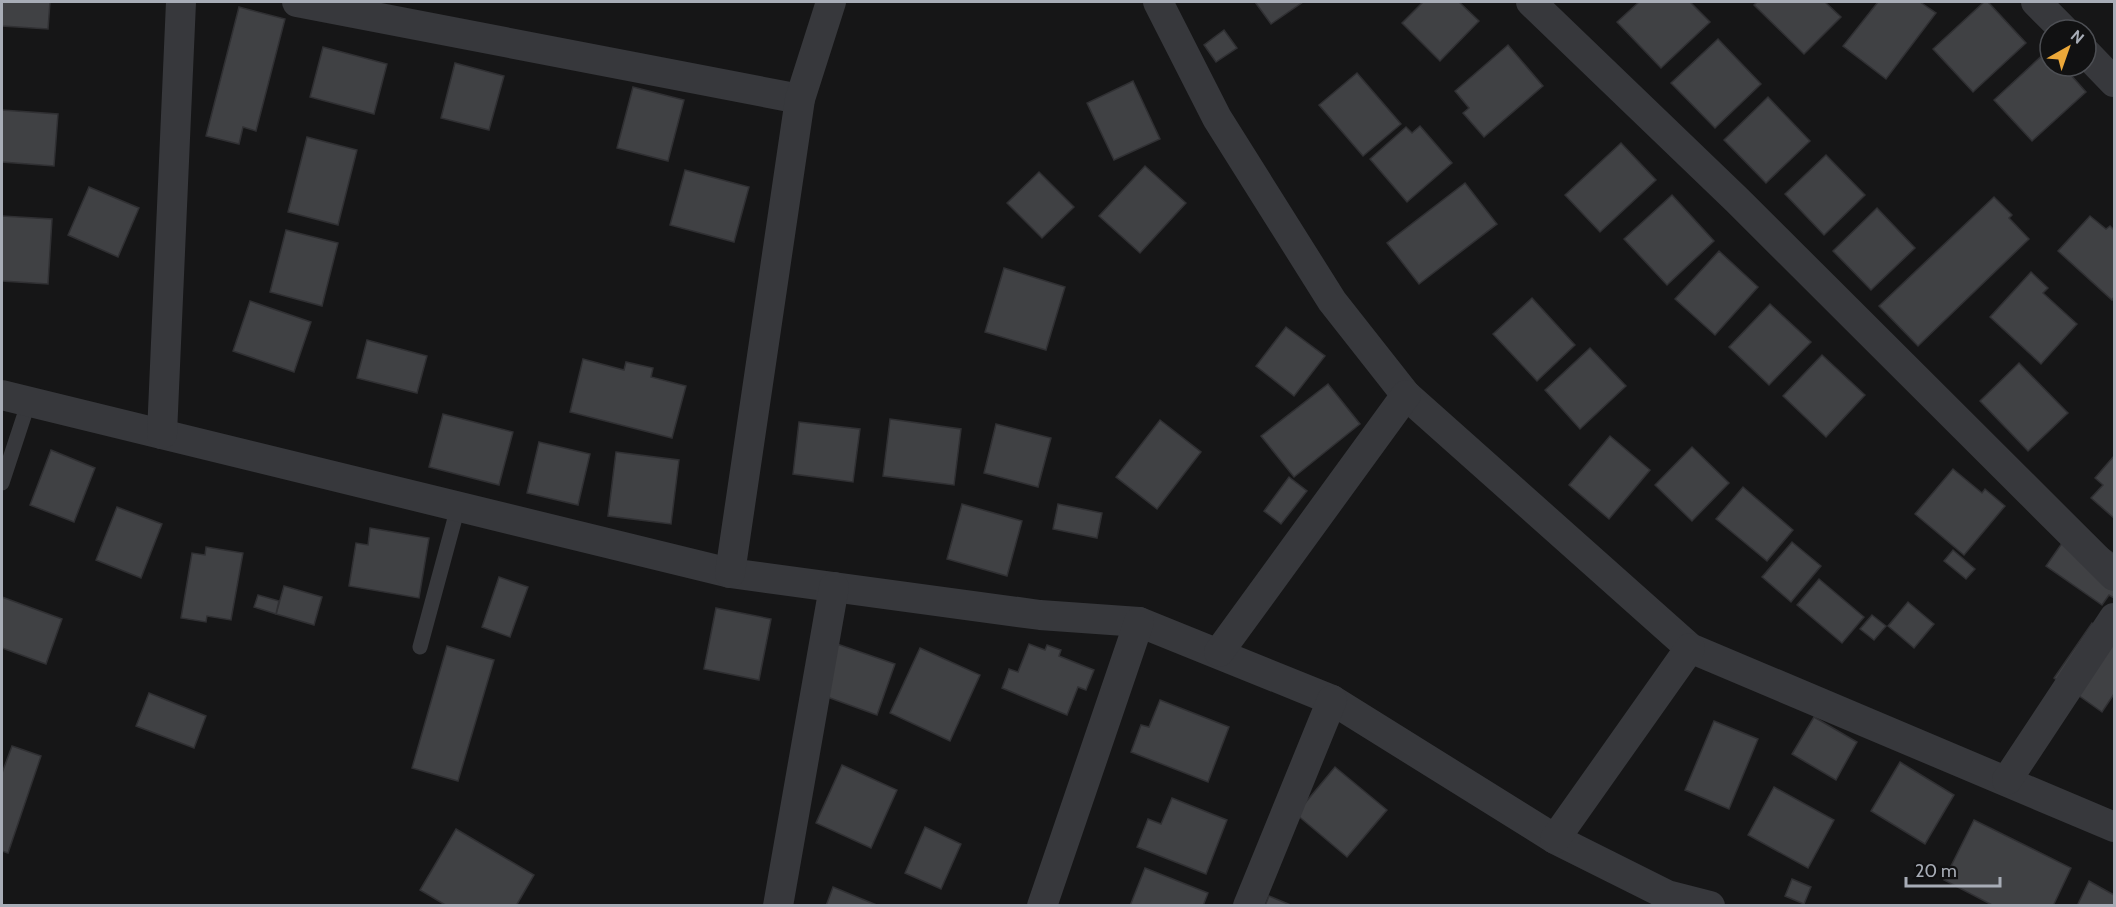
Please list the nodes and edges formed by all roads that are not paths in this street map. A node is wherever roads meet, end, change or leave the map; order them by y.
1 (182, 2) edge
2 (297, 2) edge
3 (831, 2) edge
4 (1158, 2) edge
5 (1531, 2) edge
6 (2036, 2) edge
7 (2052, 18) edge
8 (2098, 65) edge
9 (2115, 82) edge
10 (800, 99) junction
11 (1406, 395) junction
12 (15, 398) edge
13 (162, 434) junction
14 (2, 483) edge
15 (458, 507) junction
16 (730, 573) junction
17 (2115, 576) edge
18 (834, 587) junction
19 (2115, 618) edge
20 (1139, 622) junction
21 (420, 647) dead end
22 (1690, 648) junction
23 (1219, 652) junction
24 (1332, 700) junction
25 (2007, 780) junction
26 (2115, 827) edge
27 (1555, 839) junction
28 (778, 906) edge
29 (1042, 906) edge
30 (1248, 906) edge
31 (1710, 906) edge

1 - 13 street
2 - 10 street
3 - 10 street
4 - 11 street
5 - 17 street
6 - 7 street
8 - 9 street
10 - 16 street
11 - 22 street
11 - 23 street
12 - 13 street
12 - 14 lane
13 - 15 street
15 - 16 street
15 - 21 lane
16 - 18 street
18 - 20 street
18 - 28 street
19 - 25 street
20 - 23 street
20 - 29 street
22 - 25 street
22 - 27 street
23 - 24 street
24 - 27 street
24 - 30 street
25 - 26 street
27 - 31 street

